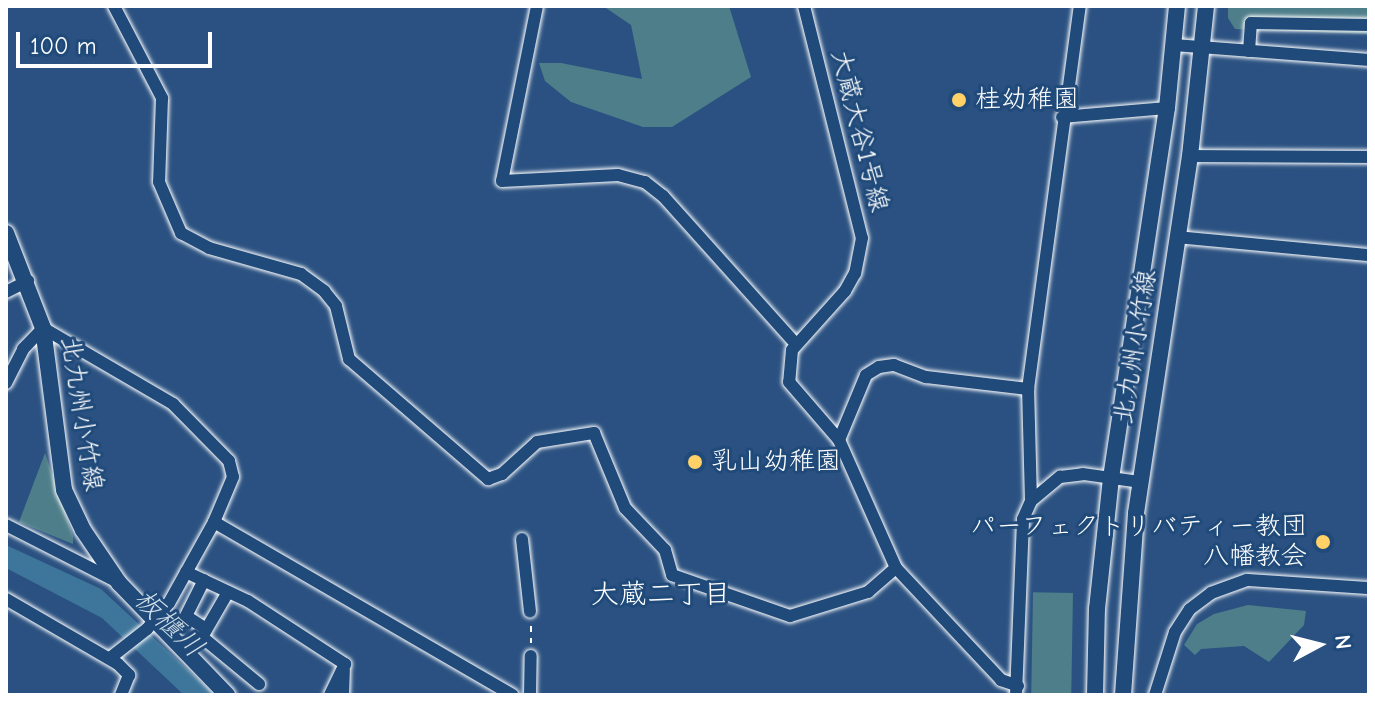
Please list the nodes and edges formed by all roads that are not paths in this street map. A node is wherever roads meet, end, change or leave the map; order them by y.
1 (114, 6) edge
2 (537, 6) edge
3 (804, 6) edge
4 (1080, 6) edge
5 (1177, 6) edge
6 (1206, 6) edge
7 (1369, 25) edge
8 (1174, 45) junction
9 (1202, 48) junction
10 (1249, 51) junction
11 (1369, 60) edge
12 (1167, 108) junction
13 (1062, 117) junction
14 (1190, 156) junction
15 (1369, 157) edge
16 (6, 233) edge
17 (1177, 237) junction
18 (1369, 255) edge
19 (28, 281) junction
20 (6, 292) edge
21 (43, 328) junction
22 (796, 344) junction
23 (6, 383) edge
24 (1028, 389) junction
25 (839, 440) junction
26 (1111, 478) junction
27 (1140, 482) junction
28 (1031, 501) junction
29 (214, 522) junction
30 (6, 525) edge
31 (522, 539) dead end
32 (896, 568) junction
33 (186, 572) junction
34 (204, 580) junction
35 (119, 583) junction
36 (1369, 588) edge
37 (228, 592) junction
38 (6, 599) edge
39 (530, 612) road end
40 (152, 624) junction
41 (206, 629) junction
42 (531, 656) road end
43 (110, 658) junction
44 (345, 664) junction
45 (259, 684) dead end
46 (494, 690) edge
47 (1017, 691) edge
48 (121, 695) edge
49 (227, 695) edge
50 (330, 695) edge
51 (343, 695) edge
52 (512, 695) edge
53 (530, 695) edge
54 (1095, 695) edge
55 (1123, 695) edge
56 (1155, 695) edge

1 - 32 street
2 - 22 street
3 - 22 street, 大蔵大谷1号線
4 - 13 street
5 - 8 main road, 北九州小竹線
6 - 9 main road, 北九州小竹線
7 - 10 street
8 - 9 street
8 - 12 main road, 北九州小竹線
9 - 10 street
9 - 14 main road, 北九州小竹線
10 - 11 street
12 - 13 street
12 - 26 main road, 北九州小竹線
13 - 24 street
14 - 15 street
14 - 17 main road, 北九州小竹線
16 - 19 main road, 北九州小竹線
17 - 18 street
17 - 27 main road, 北九州小竹線
19 - 20 street
19 - 21 main road, 北九州小竹線
21 - 23 street
21 - 29 street
21 - 35 main road, 北九州小竹線
22 - 25 street
24 - 25 street
24 - 28 street
25 - 32 street
26 - 27 street
26 - 28 street
26 - 54 main road, 北九州小竹線
27 - 55 main road, 北九州小竹線
28 - 47 street
29 - 33 street
29 - 46 street
30 - 35 street
31 - 39 street
32 - 47 street
33 - 34 street
33 - 40 street
34 - 37 street
34 - 41 street
35 - 40 main road, 北九州小竹線
36 - 56 street
37 - 41 street
37 - 44 street
38 - 43 street
40 - 43 street
40 - 49 main road, 北九州小竹線
41 - 45 street
42 - 53 street
43 - 48 street
44 - 50 street
44 - 51 street
46 - 52 street

